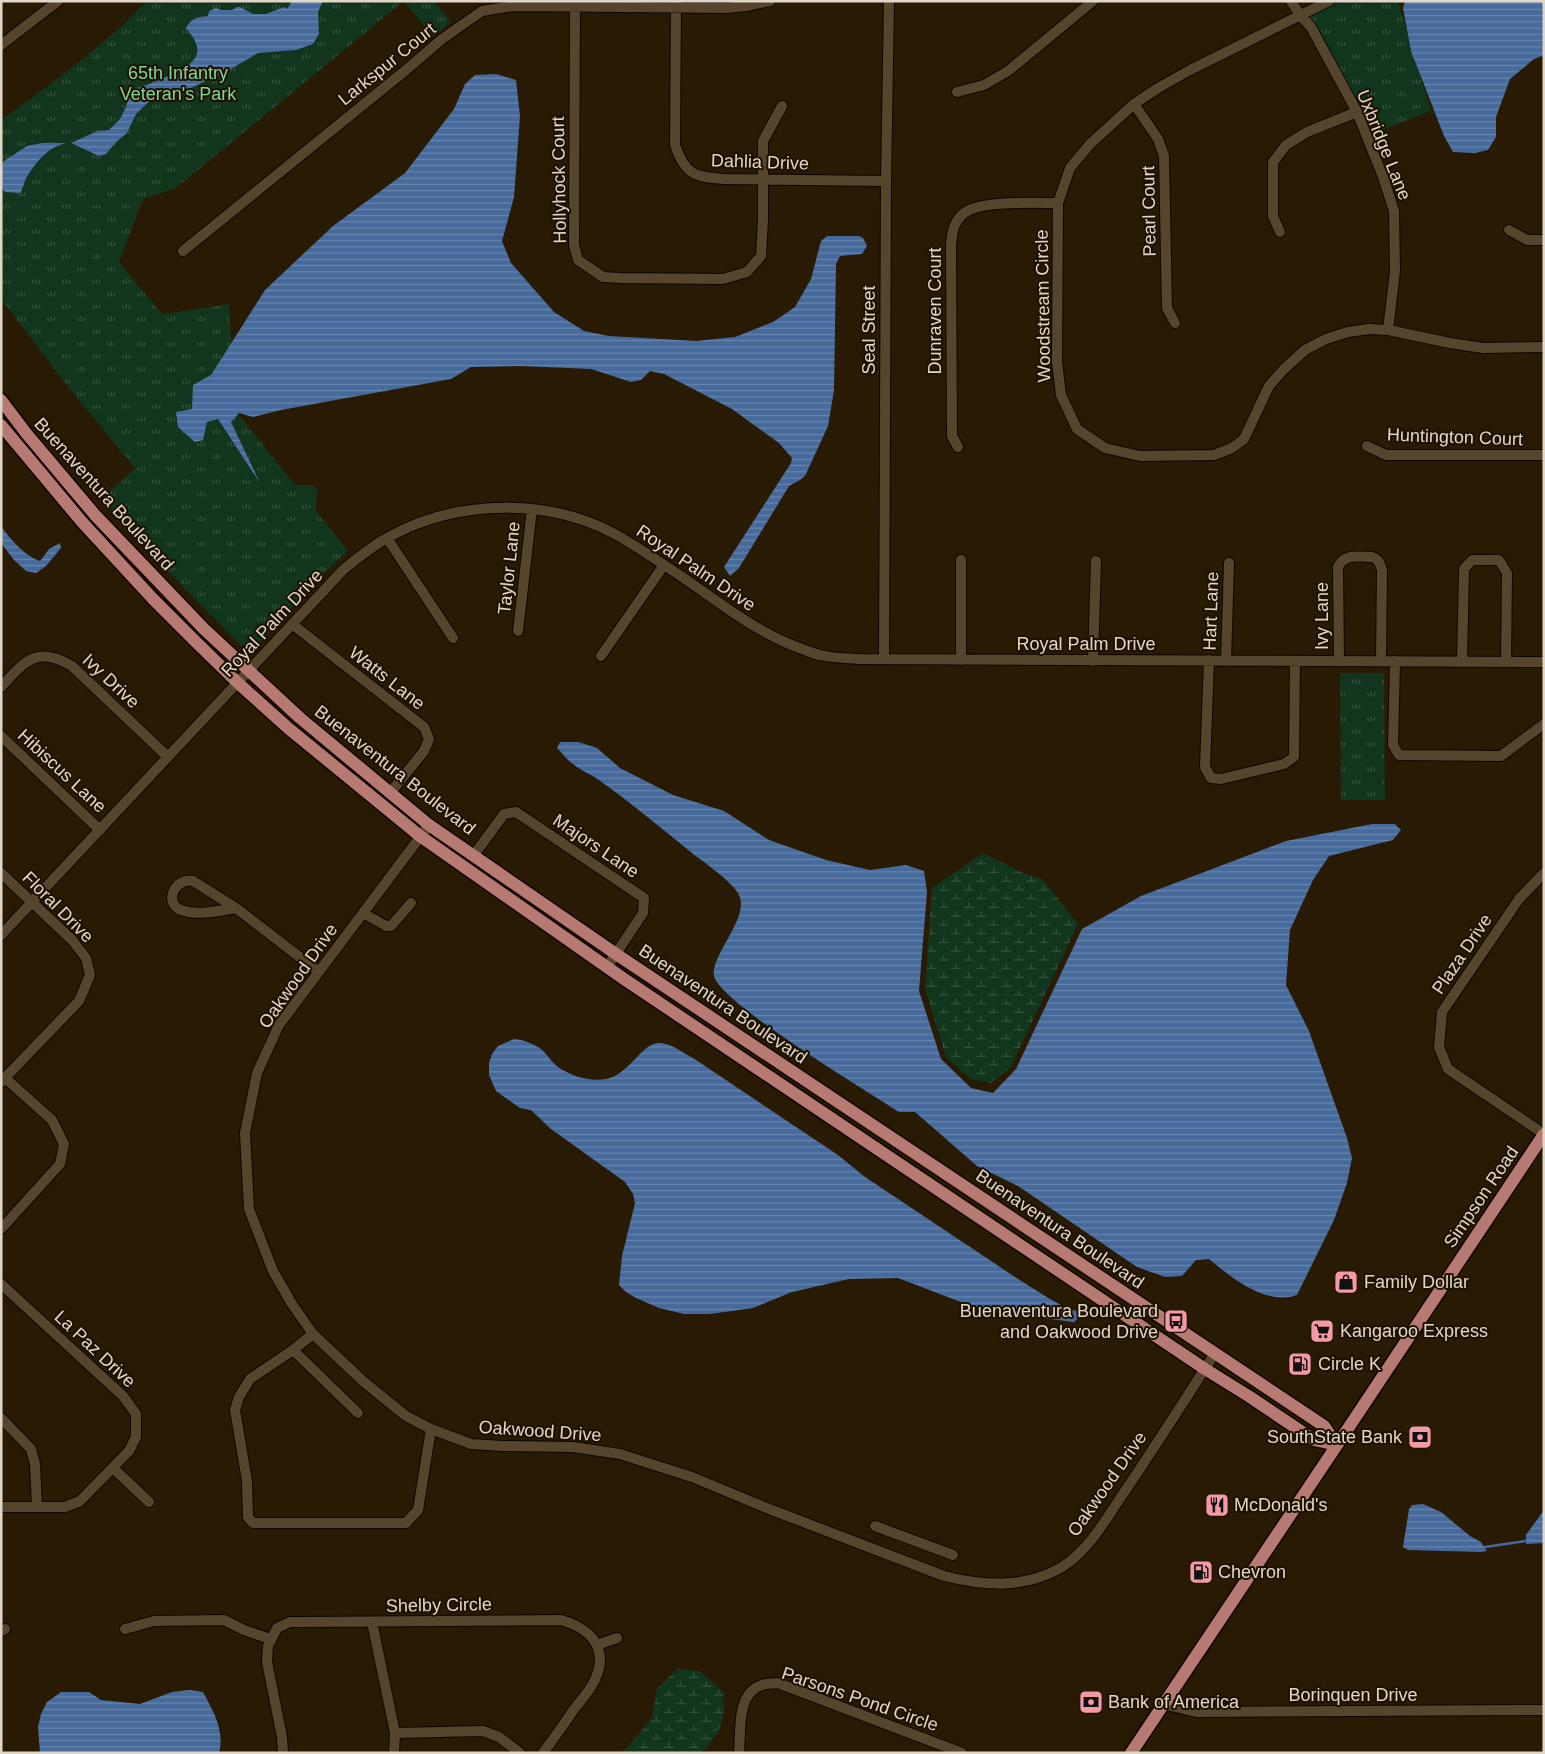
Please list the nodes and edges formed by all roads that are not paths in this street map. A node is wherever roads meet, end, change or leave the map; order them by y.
1 (58, 1) edge
2 (770, 1) edge
3 (889, 1) edge
4 (1093, 1) edge
5 (1291, 1) edge
6 (1329, 1) edge
7 (676, 4) edge
8 (575, 6) junction
9 (1300, 15) junction
10 (1, 46) edge
11 (957, 92) dead end
12 (1134, 104) junction
13 (782, 106) dead end
14 (1357, 112) junction
15 (763, 179) junction
16 (886, 182) junction
17 (1058, 202) junction
18 (1509, 230) dead end
19 (1280, 232) dead end
20 (1544, 240) edge
21 (183, 251) dead end
22 (1174, 323) dead end
23 (1388, 330) junction
24 (1544, 347) edge
25 (1, 400) edge
26 (1, 425) edge
27 (1367, 446) dead end
28 (958, 447) dead end
29 (1544, 455) edge
30 (532, 509) junction
31 (387, 538) junction
32 (961, 560) dead end
33 (1096, 561) dead end
34 (1229, 563) dead end
35 (664, 565) junction
36 (292, 624) junction
37 (518, 631) dead end
38 (452, 638) dead end
39 (601, 656) dead end
40 (884, 659) junction
41 (961, 660) junction
42 (1209, 660) junction
43 (1226, 660) junction
44 (1093, 661) junction
45 (1295, 661) junction
46 (1339, 661) junction
47 (1381, 661) junction
48 (1395, 661) junction
49 (1462, 662) junction
50 (1506, 662) junction
51 (1544, 662) edge
52 (248, 672) junction
53 (238, 683) junction
54 (1, 687) edge
55 (1544, 724) edge
56 (1, 736) edge
57 (168, 757) junction
58 (391, 792) junction
59 (429, 825) junction
60 (100, 830) junction
61 (420, 836) junction
62 (474, 854) junction
63 (1, 873) edge
64 (1544, 873) edge
65 (32, 902) junction
66 (411, 903) dead end
67 (236, 908) junction
68 (364, 913) junction
69 (1, 935) edge
70 (616, 954) junction
71 (633, 965) junction
72 (607, 967) junction
73 (319, 972) junction
74 (624, 979) junction
75 (3, 1080) edge
76 (1544, 1134) edge
77 (1, 1229) edge
78 (1, 1284) edge
79 (313, 1334) junction
80 (293, 1350) junction
81 (1215, 1353) junction
82 (1205, 1369) junction
83 (358, 1413) dead end
84 (1, 1418) edge
85 (431, 1429) junction
86 (1338, 1445) junction
87 (113, 1468) junction
88 (149, 1502) dead end
89 (1, 1507) edge
90 (37, 1507) junction
91 (875, 1526) dead end
92 (953, 1555) dead end
93 (372, 1622) junction
94 (125, 1629) dead end
95 (617, 1638) dead end
96 (270, 1640) junction
97 (597, 1644) junction
98 (1163, 1704) junction
99 (1544, 1710) edge
100 (395, 1733) junction
101 (284, 1753) edge
102 (394, 1753) edge
103 (520, 1753) edge
104 (543, 1753) edge
105 (739, 1753) edge
106 (962, 1753) edge
107 (1130, 1753) edge

1 - 10 street
2 - 7 street, Larkspur Court
3 - 16 street, Seal Street
4 - 11 street
5 - 9 street, Uxbridge Lane
6 - 9 street, Woodstream Circle
7 - 8 street, Larkspur Court
7 - 15 street, Dahlia Drive
8 - 15 street, Hollyhock Court
8 - 21 street, Larkspur Court
9 - 12 street, Woodstream Circle
9 - 14 street, Uxbridge Lane
12 - 17 street, Woodstream Circle
12 - 22 street, Pearl Court
13 - 15 street, Hollyhock Court
14 - 19 street
14 - 23 street, Uxbridge Lane
15 - 16 street, Dahlia Drive
16 - 40 street, Seal Street
17 - 23 street, Woodstream Circle
17 - 28 street, Dunraven Court
18 - 20 street
23 - 24 street, Woodstream Circle
25 - 52 main road, Buenaventura Boulevard
26 - 53 main road, Buenaventura Boulevard
27 - 29 street, Huntington Court
30 - 31 street, Royal Palm Drive
30 - 35 street, Royal Palm Drive
30 - 37 street, Taylor Lane
31 - 36 street, Royal Palm Drive
31 - 38 street
32 - 41 street
33 - 44 street
34 - 43 street, Hart Lane
35 - 39 street
35 - 40 street, Royal Palm Drive
36 - 52 street, Royal Palm Drive
36 - 58 street, Watts Lane
40 - 41 street, Royal Palm Drive
41 - 44 street, Royal Palm Drive
42 - 43 street, Royal Palm Drive
42 - 44 street, Royal Palm Drive
42 - 45 street
43 - 45 street, Royal Palm Drive
45 - 46 street, Royal Palm Drive
46 - 47 street, Royal Palm Drive
46 - 47 street, Ivy Lane
47 - 48 street, Royal Palm Drive
48 - 49 street, Royal Palm Drive
48 - 55 street
49 - 50 street, Royal Palm Drive
49 - 50 street
50 - 51 street, Royal Palm Drive
52 - 53 street, Royal Palm Drive
52 - 58 main road, Buenaventura Boulevard
53 - 57 street, Royal Palm Drive
53 - 61 main road, Buenaventura Boulevard
54 - 57 street, Ivy Drive
56 - 60 street, Hibiscus Lane
57 - 60 street, Royal Palm Drive
58 - 59 main road, Buenaventura Boulevard
59 - 61 street, Oakwood Drive
59 - 62 main road, Buenaventura Boulevard
60 - 65 street, Royal Palm Drive
61 - 68 street, Oakwood Drive
61 - 72 main road, Buenaventura Boulevard
62 - 70 main road, Buenaventura Boulevard
62 - 70 street, Majors Lane
63 - 65 street, Floral Drive
64 - 76 street, Plaza Drive
65 - 69 street, Royal Palm Drive
65 - 75 street, Floral Drive
66 - 68 street
67 - 67 street
67 - 73 street
68 - 73 street, Oakwood Drive
70 - 71 main road, Buenaventura Boulevard
70 - 72 street, Majors Lane
71 - 74 street
71 - 81 main road, Buenaventura Boulevard
72 - 74 main road, Buenaventura Boulevard
73 - 79 street, Oakwood Drive
74 - 82 main road, Buenaventura Boulevard
75 - 77 street
76 - 86 main road, Simpson Road
78 - 87 street, La Paz Drive
79 - 80 street
79 - 85 street, Oakwood Drive
80 - 83 street
80 - 85 street
81 - 82 street, Oakwood Drive
81 - 86 main road, Buenaventura Boulevard
82 - 85 street, Oakwood Drive
82 - 86 main road, Buenaventura Boulevard
84 - 90 street
86 - 98 main road, Simpson Road
87 - 88 street
87 - 90 street, La Paz Drive
89 - 90 street, La Paz Drive
91 - 92 street
93 - 96 street, Shelby Circle
93 - 97 street, Shelby Circle
93 - 100 street
94 - 96 street
95 - 97 street
96 - 101 street
97 - 104 street
98 - 99 street, Borinquen Drive
98 - 107 main road, Simpson Road
100 - 102 street
100 - 103 street
105 - 106 street, Parsons Pond Circle

